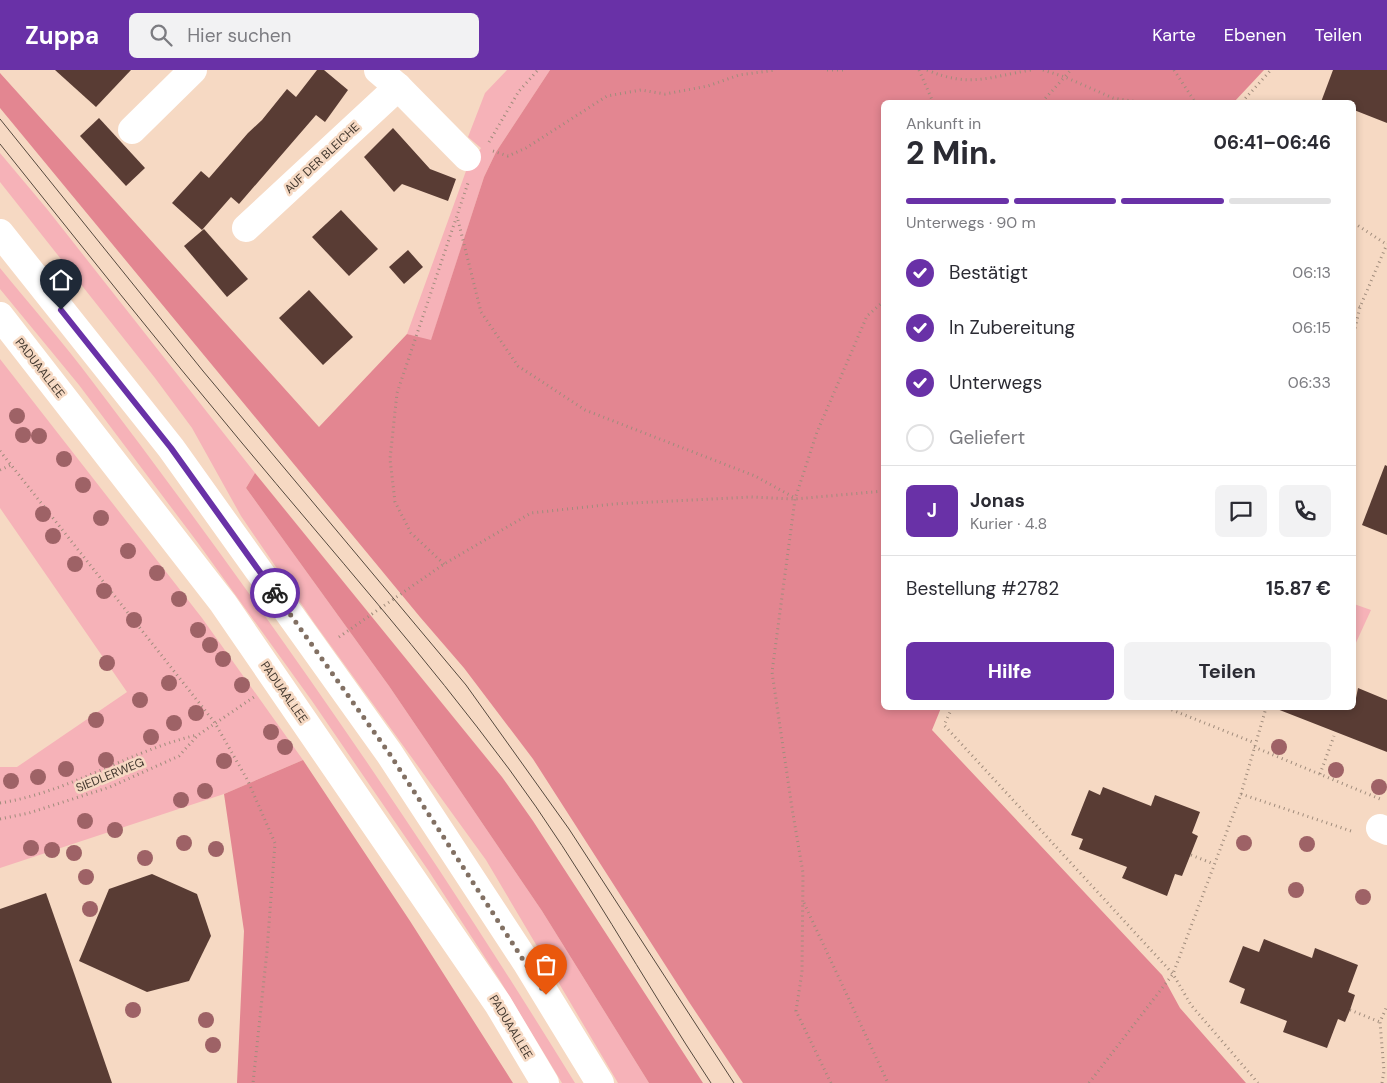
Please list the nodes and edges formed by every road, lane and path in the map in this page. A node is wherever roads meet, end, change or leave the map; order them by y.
1 (193, 70) edge
2 (378, 70) edge
3 (538, 70) edge
4 (776, 70) edge
5 (827, 70) edge
6 (846, 70) edge
7 (920, 70) edge
8 (927, 70) edge
9 (1031, 70) edge
10 (1043, 70) edge
11 (1071, 70) edge
12 (1174, 70) edge
13 (1272, 70) edge
14 (1065, 77) junction
15 (398, 87) junction
16 (932, 100) edge
17 (1044, 100) edge
18 (1126, 100) edge
19 (1194, 100) edge
20 (1244, 100) edge
21 (132, 130) dead end
22 (478, 158) junction
23 (457, 218) junction
24 (1356, 223) edge
25 (246, 228) dead end
26 (0, 233) edge
27 (1387, 244) edge
28 (881, 304) edge
29 (1356, 306) edge
30 (1360, 307) junction
31 (0, 316) edge
32 (1356, 324) edge
33 (0, 451) edge
34 (11, 465) junction
35 (0, 470) edge
36 (881, 492) edge
37 (795, 498) junction
38 (444, 564) junction
39 (429, 574) dead end
40 (254, 697) dead end
41 (951, 710) edge
42 (1173, 710) edge
43 (1265, 710) edge
44 (215, 723) junction
45 (198, 735) junction
46 (1334, 736) dead end
47 (1254, 745) junction
48 (1320, 774) junction
49 (1241, 794) junction
50 (1387, 802) edge
51 (0, 803) edge
52 (0, 819) edge
53 (1383, 830) edge
54 (1190, 855) dead end
55 (1214, 864) junction
56 (803, 900) junction
57 (1173, 974) junction
58 (1387, 1006) edge
59 (1350, 1010) dead end
60 (1386, 1013) edge
61 (1380, 1022) junction
62 (253, 1083) edge
63 (545, 1083) edge
64 (600, 1083) edge
65 (830, 1083) edge
66 (888, 1083) edge
67 (1089, 1083) edge
68 (1258, 1083) edge
69 (1382, 1083) edge

1 - 21 main road
2 - 15 main road
3 - 22 path
4 - 22 path
5 - 6 path
7 - 16 path
8 - 9 path
10 - 14 path
11 - 14 path
12 - 19 path
13 - 20 path
14 - 17 path
14 - 18 path
15 - 22 main road
15 - 25 main road, AUF DER BLEICHE
22 - 23 path
23 - 37 path
23 - 38 path
24 - 27 path
26 - 64 main road
27 - 30 path
28 - 37 path
29 - 30 path
30 - 32 path
31 - 63 main road, PADUAALLEE
33 - 34 path
34 - 35 path
34 - 44 path
36 - 37 path
37 - 38 path
37 - 56 path
38 - 39 path
40 - 44 path, SIEDLERWEG
41 - 57 path
42 - 47 path
43 - 47 path
44 - 45 path, SIEDLERWEG
44 - 62 path
45 - 51 path
45 - 52 path, SIEDLERWEG
46 - 48 path
47 - 48 path
47 - 49 path
48 - 50 path
49 - 53 path
49 - 55 path
54 - 55 path
55 - 57 path
56 - 65 path
56 - 66 path
57 - 67 path
57 - 68 path
58 - 60 path
59 - 61 path
60 - 61 path
61 - 69 path

